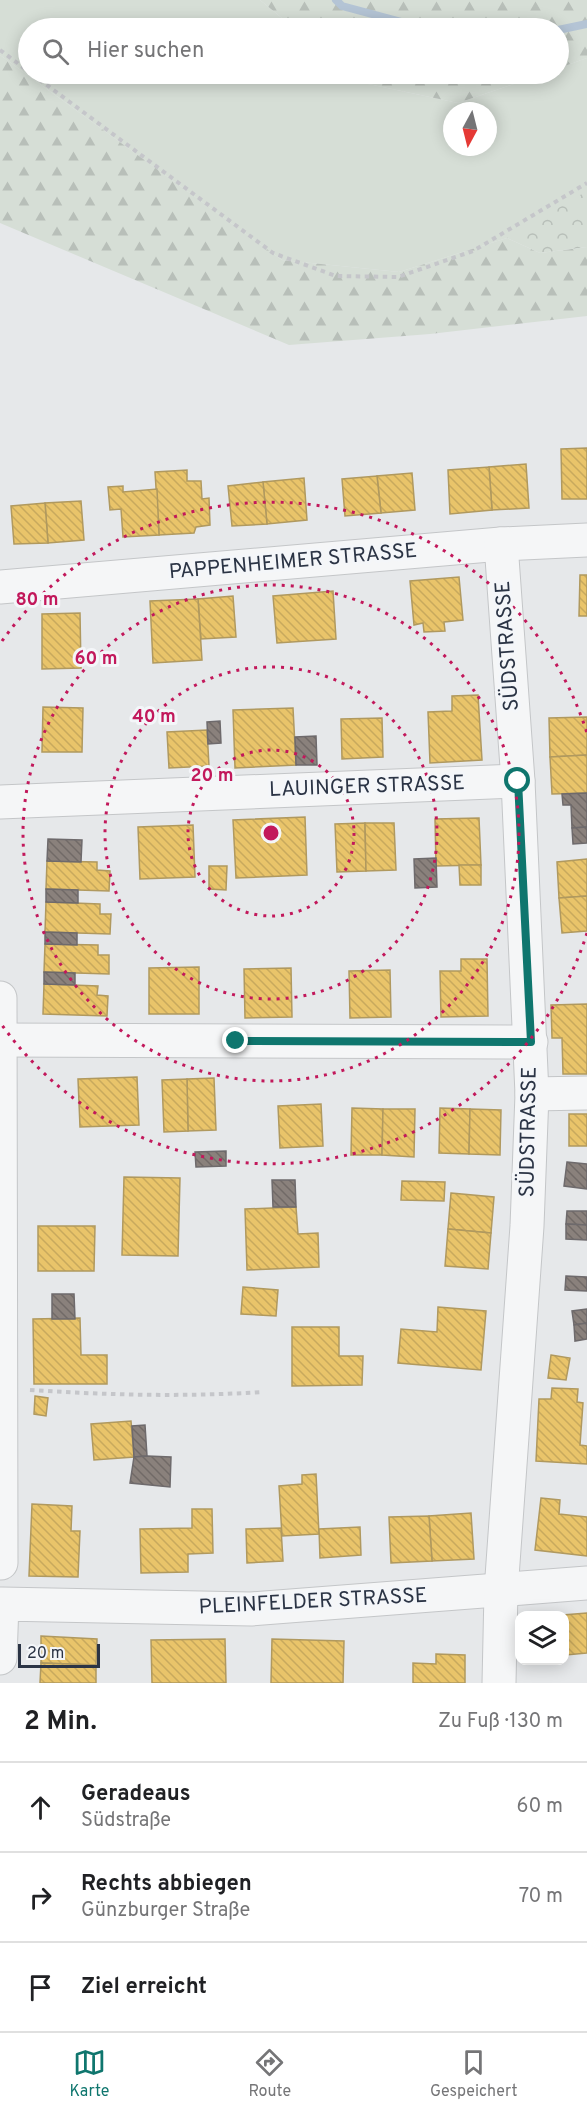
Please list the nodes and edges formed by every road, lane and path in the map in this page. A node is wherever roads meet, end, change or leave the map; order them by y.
1 (0, 50) edge
2 (18, 63) edge
3 (46, 84) edge
4 (587, 183) edge
5 (587, 540) edge
6 (501, 544) junction
7 (0, 587) edge
8 (518, 781) junction
9 (0, 802) edge
10 (0, 998) edge
11 (0, 1040) edge
12 (531, 1042) junction
13 (587, 1093) edge
14 (532, 1094) junction
15 (2, 1389) junction
16 (262, 1392) dead end
17 (1, 1430) edge
18 (1, 1563) edge
19 (587, 1583) edge
20 (501, 1591) junction
21 (0, 1659) edge
22 (499, 1683) edge

1 - 2 path
3 - 4 path
5 - 6 street, PAPPENHEIMER STRASSE
6 - 7 street, PAPPENHEIMER STRASSE
6 - 8 street, SÜDSTRASSE
8 - 9 street, LAUINGER STRASSE
8 - 12 street, SÜDSTRASSE
10 - 11 street
11 - 12 street
11 - 15 street
12 - 14 street, SÜDSTRASSE
13 - 14 street
14 - 20 street, SÜDSTRASSE
15 - 16 path
15 - 17 street
17 - 18 street
19 - 20 street, PLEINFELDER STRASSE
20 - 21 street, PLEINFELDER STRASSE
20 - 22 street, SÜDSTRASSE

